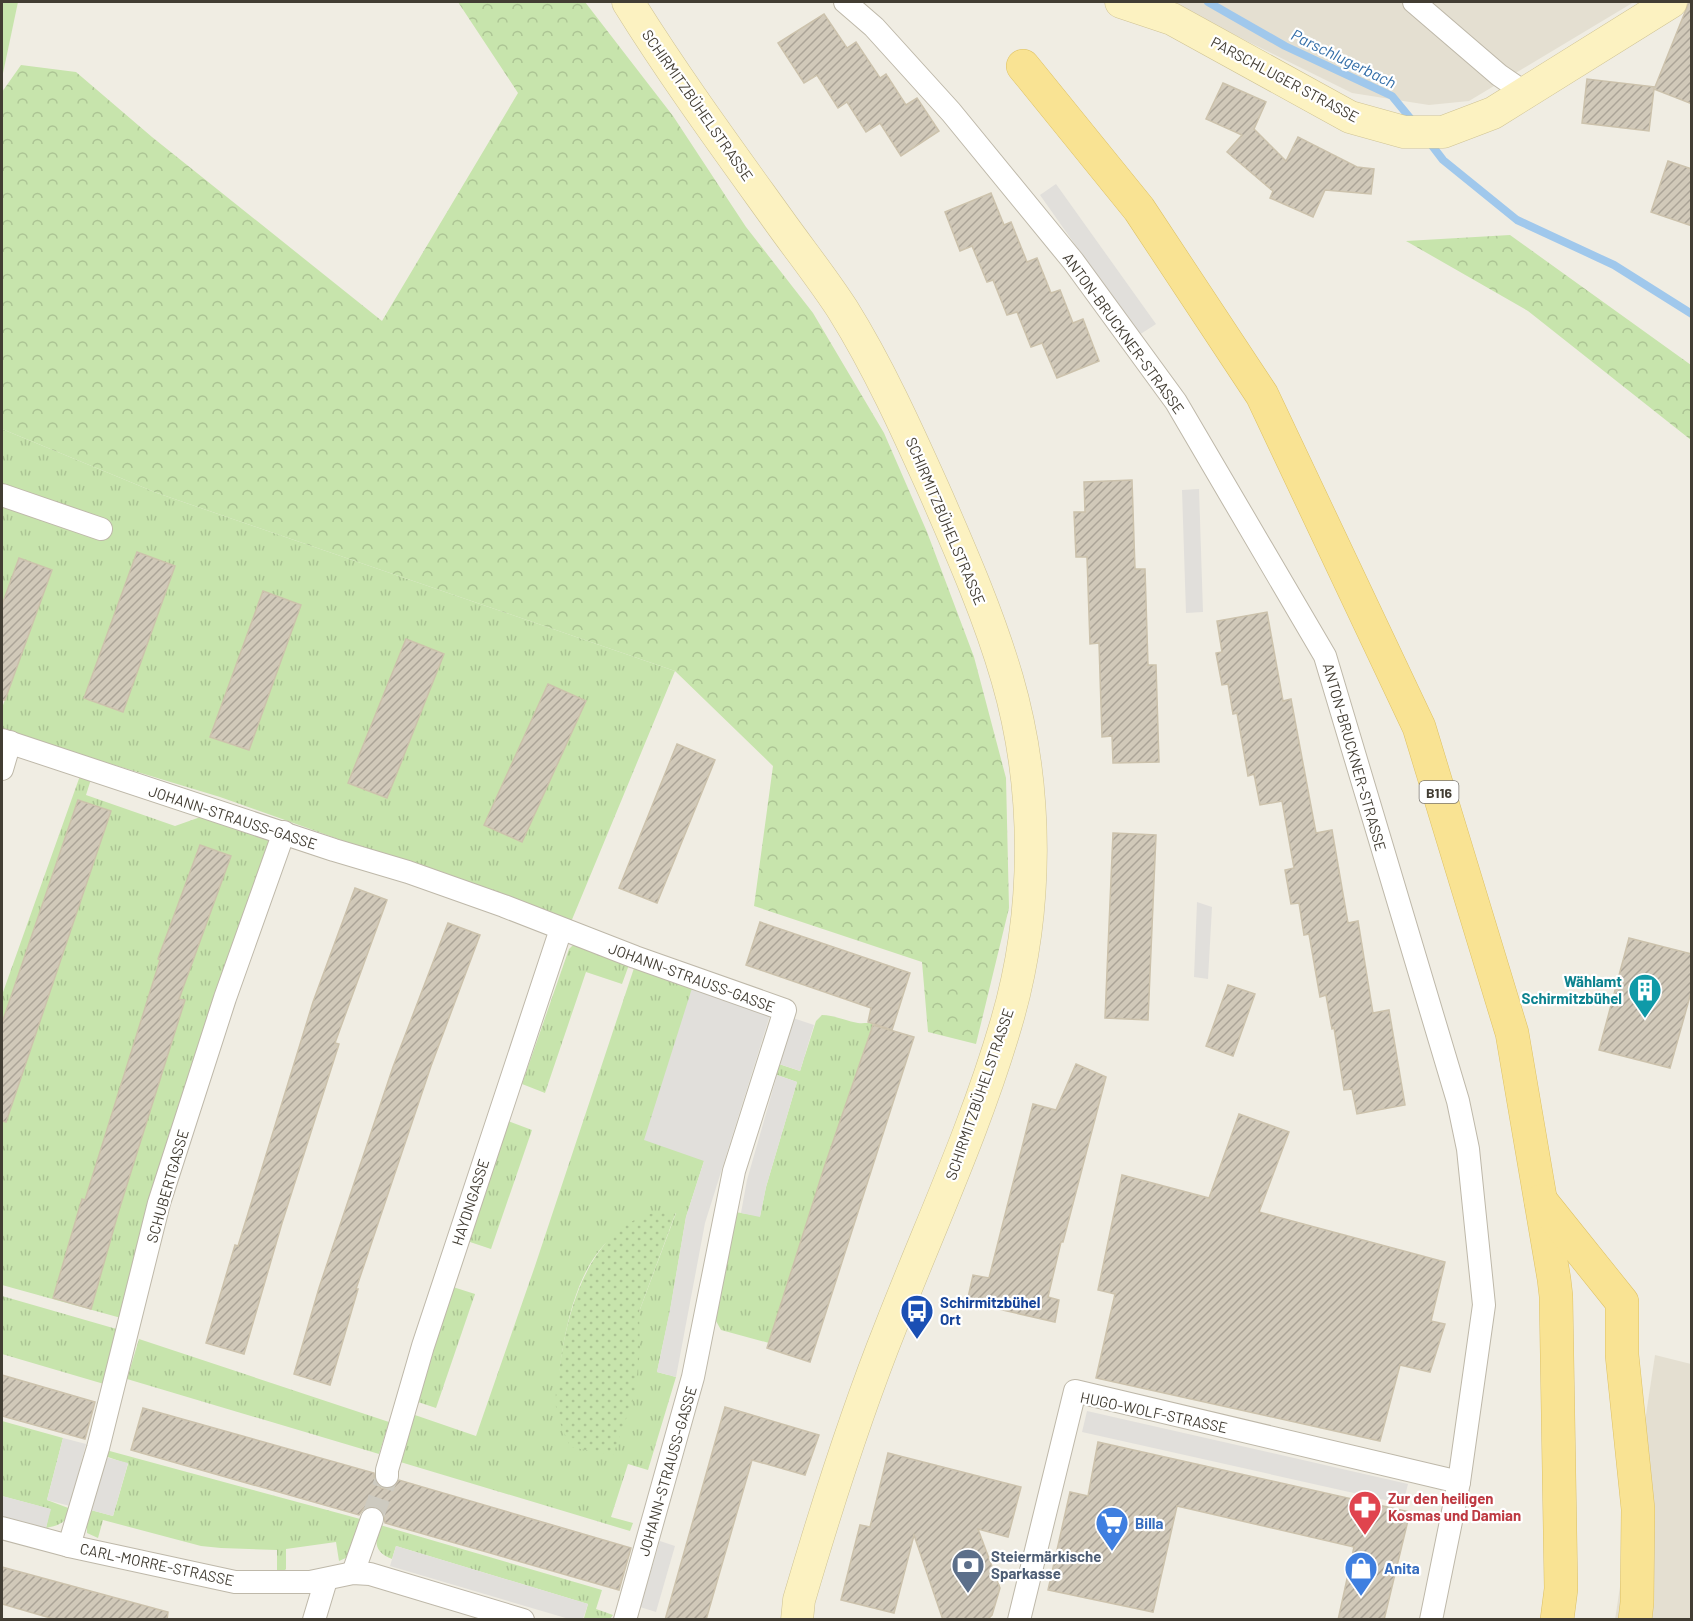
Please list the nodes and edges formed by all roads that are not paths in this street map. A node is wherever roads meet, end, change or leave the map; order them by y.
1 (628, 2) edge
2 (845, 2) edge
3 (1121, 2) edge
4 (1414, 2) edge
5 (1671, 2) edge
6 (1023, 66) dead end
7 (1525, 93) junction
8 (2, 495) edge
9 (101, 529) dead end
10 (6, 741) edge
11 (2, 769) edge
12 (284, 832) junction
13 (561, 929) junction
14 (1540, 1199) junction
15 (387, 1473) tunnel mouth
16 (1459, 1482) junction
17 (372, 1519) tunnel mouth
18 (2, 1528) edge
19 (69, 1546) junction
20 (353, 1573) junction
21 (326, 1580) junction
22 (314, 1620) edge
23 (524, 1620) edge
24 (625, 1620) edge
25 (797, 1620) edge
26 (1019, 1620) edge
27 (1431, 1620) edge
28 (1557, 1620) edge
29 (1635, 1620) edge

1 - 25 main road, SCHIRMITZBÜHELSTRASSE
2 - 16 street, ANTON-BRUCKNER-STRASSE
3 - 7 main road, PARSCHLUGER STRASSE
4 - 7 street
5 - 7 main road, PARSCHLUGER STRASSE
6 - 14 main road, B116
8 - 9 street
10 - 11 street
10 - 12 street, JOHANN-STRAUSS-GASSE
12 - 13 street, JOHANN-STRAUSS-GASSE
12 - 19 street, SCHUBERTGASSE
13 - 15 street, HAYDNGASSE
13 - 24 street, JOHANN-STRAUSS-GASSE
14 - 28 main road, B116
14 - 29 main road
16 - 26 street, HUGO-WOLF-STRASSE
16 - 27 street, ANTON-BRUCKNER-STRASSE
17 - 20 street
18 - 19 street, CARL-MORRE-STRASSE
19 - 21 street, CARL-MORRE-STRASSE
20 - 21 street, CARL-MORRE-STRASSE
20 - 23 street, CARL-MORRE-STRASSE
21 - 22 street

